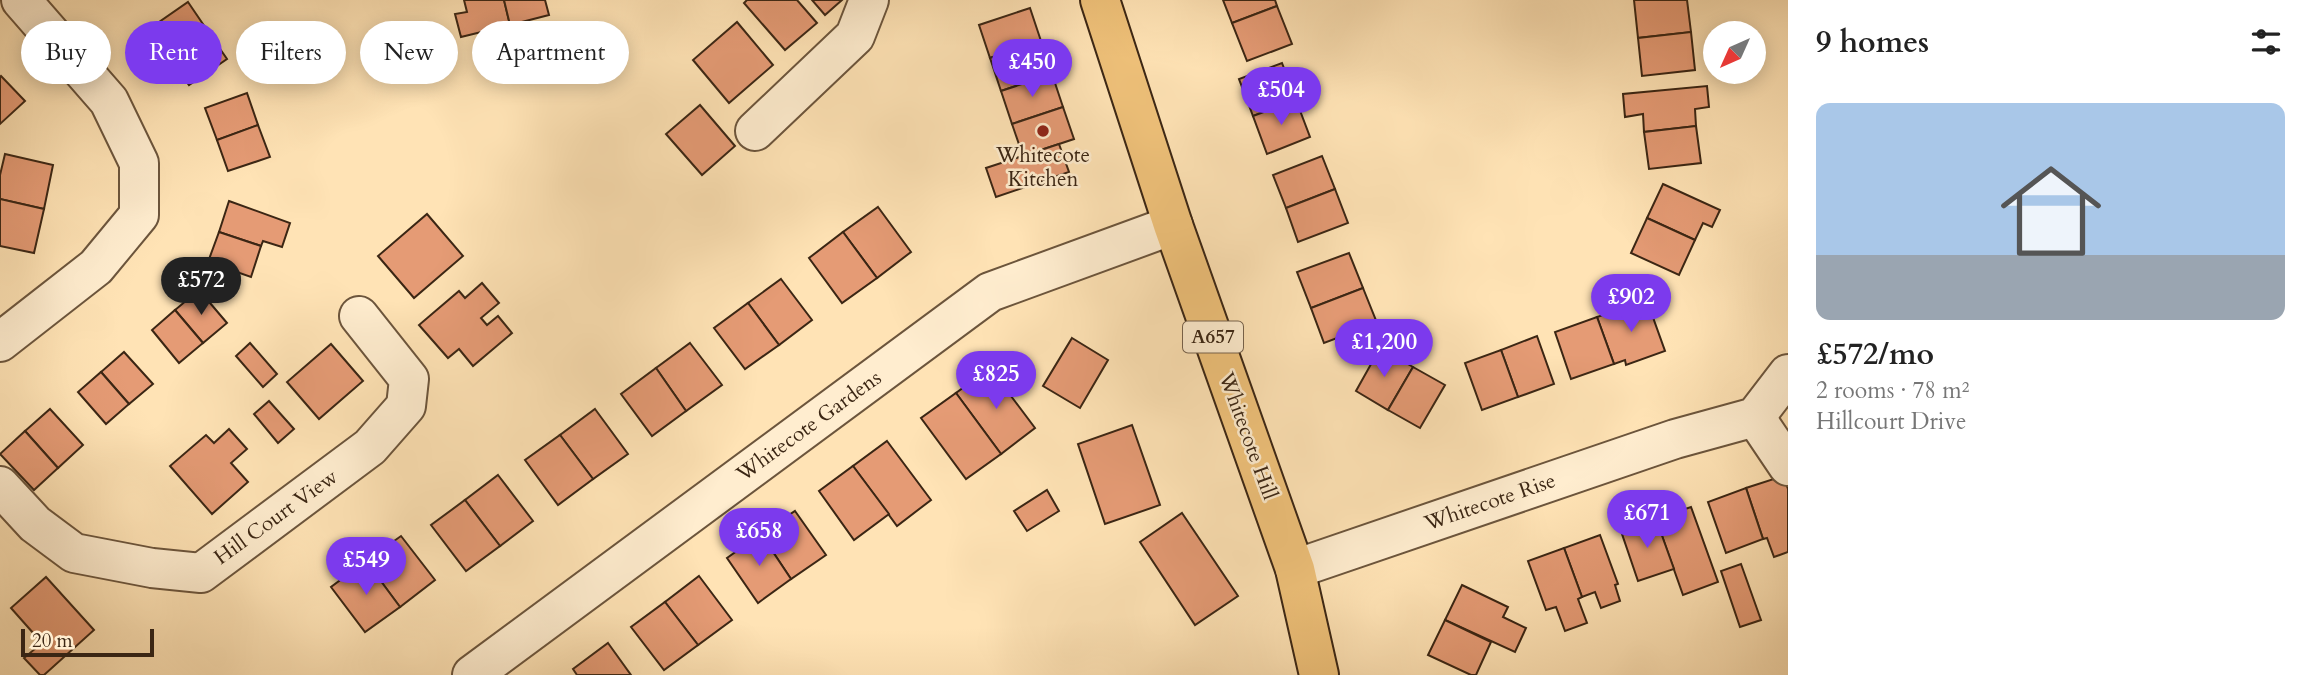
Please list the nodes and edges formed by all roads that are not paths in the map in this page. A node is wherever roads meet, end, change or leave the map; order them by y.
1 (21, 0) edge
2 (869, 0) edge
3 (1100, 0) edge
4 (755, 131) dead end
5 (1173, 225) junction
6 (359, 316) dead end
7 (0, 342) edge
8 (1788, 374) edge
9 (1755, 417) junction
10 (1788, 466) edge
11 (0, 486) edge
12 (1295, 569) junction
13 (472, 675) edge
14 (1319, 675) edge

1 - 7 street
2 - 4 street
3 - 5 main road, Whitecote Hill / A657
5 - 12 main road, Whitecote Hill / A657
5 - 13 street, Whitecote Gardens
6 - 11 street, Hill Court View
8 - 9 street
9 - 10 street
9 - 12 street, Whitecote Rise
12 - 14 main road, Whitecote Hill / A657

